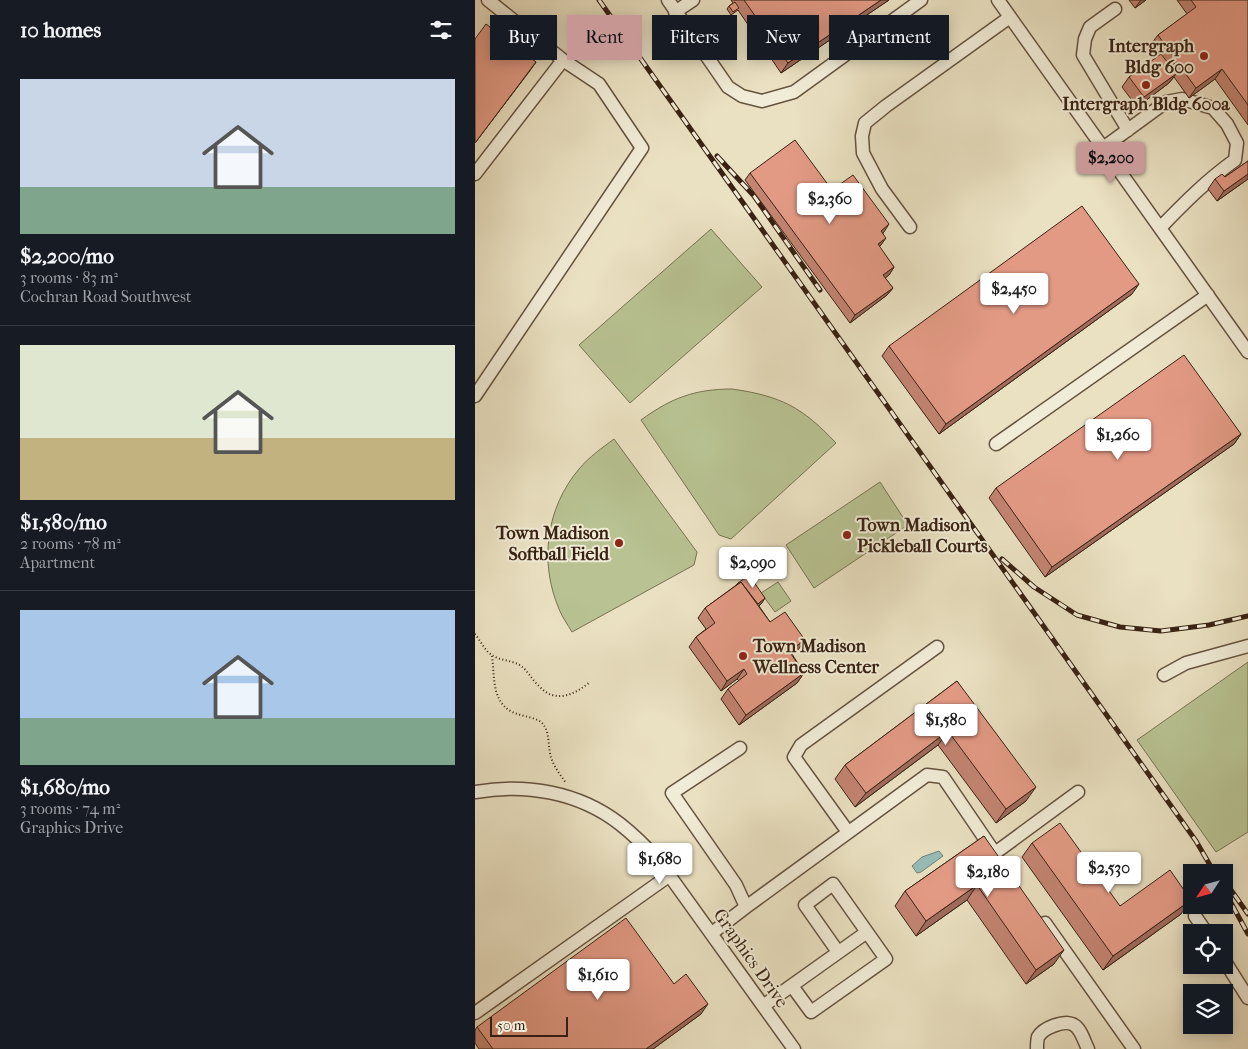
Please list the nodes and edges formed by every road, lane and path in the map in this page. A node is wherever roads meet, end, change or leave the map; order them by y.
1 (488, 0) edge
2 (668, 0) edge
3 (693, 0) edge
4 (921, 0) edge
5 (998, 0) edge
6 (1115, 10) dead end
7 (675, 12) junction
8 (1010, 17) junction
9 (563, 60) junction
10 (1128, 130) junction
11 (1103, 148) junction
12 (475, 174) edge
13 (910, 227) dead end
14 (1160, 228) junction
15 (1208, 295) junction
16 (1248, 352) edge
17 (475, 396) edge
18 (996, 444) dead end
19 (475, 634) edge
20 (1248, 646) edge
21 (937, 647) dead end
22 (492, 656) junction
23 (1164, 675) dead end
24 (589, 682) dead end
25 (740, 748) dead end
26 (566, 783) dead end
27 (475, 792) edge
28 (1077, 792) dead end
29 (847, 832) junction
30 (670, 875) junction
31 (746, 907) junction
32 (1035, 909) edge
33 (1195, 916) dead end
34 (1200, 924) edge
35 (867, 932) junction
36 (712, 933) junction
37 (837, 952) junction
38 (1233, 974) edge
39 (792, 986) junction
40 (1248, 998) edge
41 (763, 1006) junction
42 (475, 1013) edge
43 (794, 1049) edge
44 (1037, 1049) edge
45 (1088, 1049) edge
46 (1134, 1049) edge

1 - 9 street
2 - 7 street
3 - 7 street
4 - 7 street
5 - 8 street
6 - 10 street
8 - 11 street
8 - 13 street
9 - 12 street
9 - 17 street
10 - 11 street
10 - 14 street
11 - 14 street
14 - 15 street
15 - 16 street
15 - 18 street
19 - 22 path
20 - 23 street
21 - 29 street
22 - 24 path
22 - 26 path
25 - 31 street
27 - 30 street, Graphics Drive
28 - 29 street
29 - 31 street
30 - 36 street, Graphics Drive
30 - 42 street
31 - 36 street
32 - 46 street
33 - 34 street
35 - 37 street
35 - 37 street
35 - 39 street
36 - 41 street, Graphics Drive
37 - 39 street
38 - 40 street
39 - 41 street
41 - 43 street, Graphics Drive
44 - 45 street

